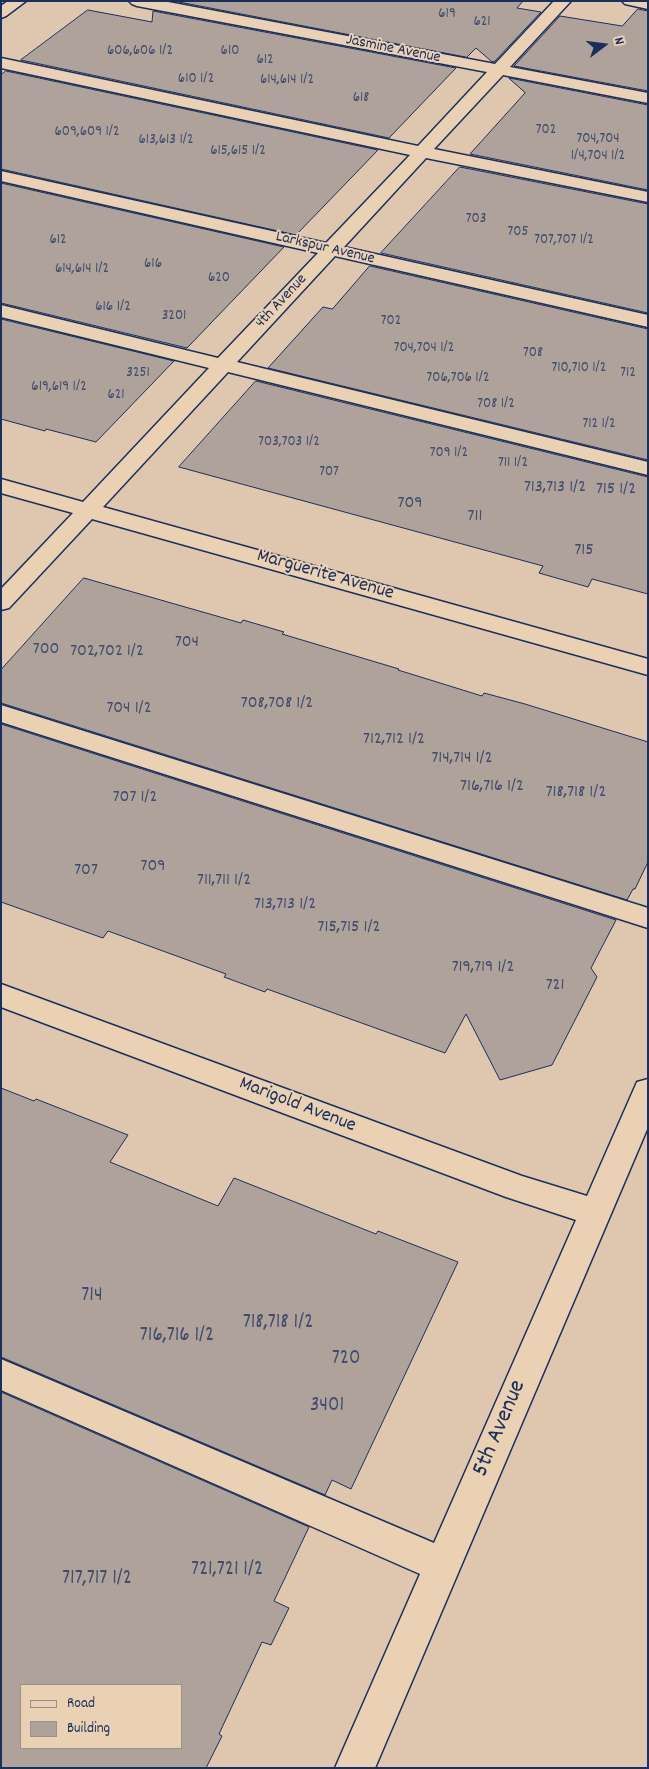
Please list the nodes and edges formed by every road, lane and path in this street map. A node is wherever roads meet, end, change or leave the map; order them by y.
1 (18, 1) edge
2 (137, 1) edge
3 (563, 1) edge
4 (630, 1) edge
5 (648, 4) edge
6 (1, 13) edge
7 (1, 63) edge
8 (499, 70) junction
9 (648, 98) edge
10 (422, 152) junction
11 (1, 176) edge
12 (648, 197) edge
13 (331, 250) junction
14 (1, 311) edge
15 (648, 321) edge
16 (223, 366) junction
17 (648, 469) edge
18 (1, 486) edge
19 (89, 510) junction
20 (1, 604) edge
21 (648, 667) edge
22 (1, 713) edge
23 (648, 918) edge
24 (1, 995) edge
25 (648, 1091) edge
26 (595, 1212) junction
27 (1, 1374) edge
28 (442, 1565) junction
29 (355, 1768) edge

1 - 6 street
2 - 8 street, Jasmine Avenue
3 - 8 street, 4th Avenue
4 - 5 street
7 - 10 street
8 - 9 street, Jasmine Avenue
8 - 10 street, 4th Avenue
10 - 12 street
10 - 13 street, 4th Avenue
11 - 13 street, Larkspur Avenue
13 - 15 street, Larkspur Avenue
13 - 16 street, 4th Avenue
14 - 16 street
16 - 17 street
16 - 19 street, 4th Avenue
18 - 19 street, Marguerite Avenue
19 - 20 street, 4th Avenue
19 - 21 street, Marguerite Avenue
22 - 23 street
24 - 26 street, Marigold Avenue
25 - 26 street, 5th Avenue
26 - 28 street, 5th Avenue
27 - 28 street
28 - 29 street, 5th Avenue

